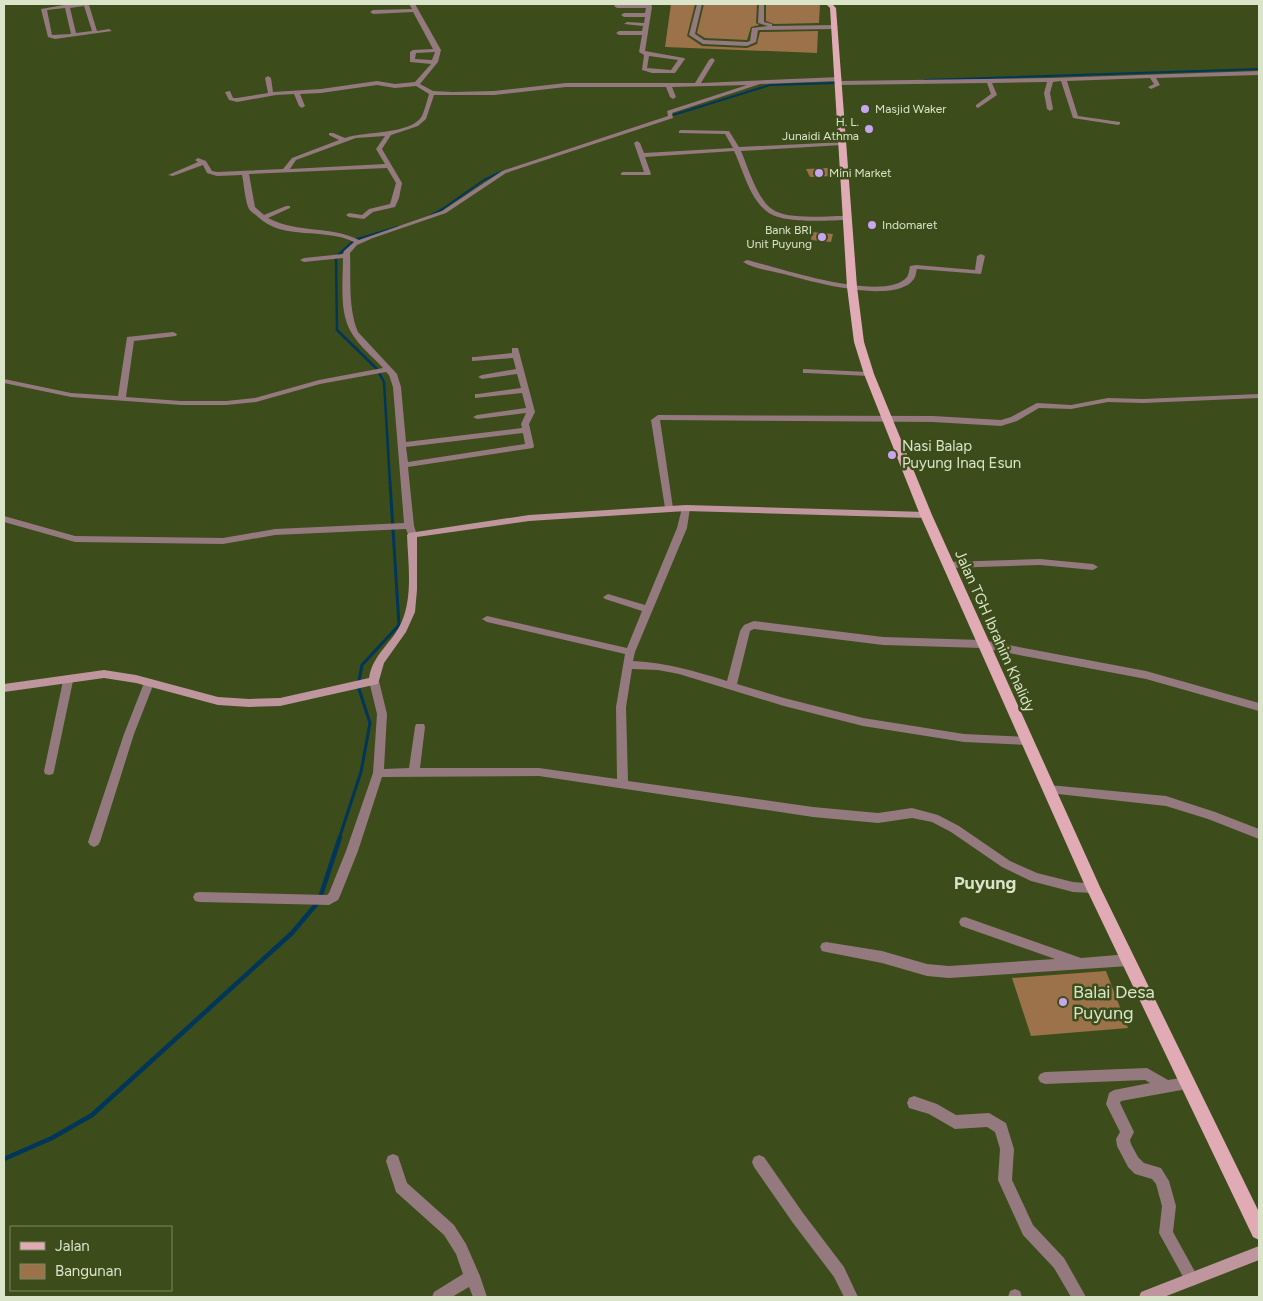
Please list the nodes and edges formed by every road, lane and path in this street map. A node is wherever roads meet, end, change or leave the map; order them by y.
1 (87, 4) edge
2 (699, 4) edge
3 (761, 4) edge
4 (66, 5) edge
5 (649, 5) edge
6 (833, 5) edge
7 (617, 6) dead end
8 (413, 7) edge
9 (373, 12) dead end
10 (624, 15) dead end
11 (648, 15) junction
12 (627, 24) dead end
13 (646, 24) junction
14 (822, 27) junction
15 (835, 27) junction
16 (109, 31) dead end
17 (95, 32) junction
18 (619, 33) dead end
19 (644, 33) junction
20 (74, 34) junction
21 (647, 54) junction
22 (436, 58) junction
23 (712, 60) dead end
24 (646, 61) junction
25 (679, 63) junction
26 (659, 72) junction
27 (1259, 73) edge
28 (1152, 76) junction
29 (268, 78) dead end
30 (1063, 79) junction
31 (1050, 80) junction
32 (764, 81) junction
33 (839, 81) junction
34 (989, 81) junction
35 (417, 84) junction
36 (658, 84) junction
37 (668, 84) junction
38 (697, 85) junction
39 (1151, 86) dead end
40 (228, 92) dead end
41 (296, 92) junction
42 (432, 93) junction
43 (271, 94) junction
44 (673, 97) dead end
45 (302, 106) dead end
46 (978, 106) dead end
47 (1050, 110) dead end
48 (1118, 122) dead end
49 (393, 125) dead end
50 (681, 132) dead end
51 (391, 133) junction
52 (331, 134) dead end
53 (345, 140) junction
54 (637, 143) dead end
55 (843, 143) junction
56 (738, 148) junction
57 (642, 155) junction
58 (390, 166) junction
59 (286, 170) junction
60 (245, 173) junction
61 (623, 174) dead end
62 (171, 175) dead end
63 (288, 207) dead end
64 (349, 215) dead end
65 (263, 218) junction
66 (849, 218) junction
67 (357, 241) junction
68 (981, 256) dead end
69 (339, 257) junction
70 (304, 260) dead end
71 (747, 262) dead end
72 (852, 286) junction
73 (173, 334) dead end
74 (475, 359) dead end
75 (382, 370) junction
76 (520, 371) junction
77 (806, 371) dead end
78 (869, 374) junction
79 (482, 376) dead end
80 (4, 381) edge
81 (525, 390) junction
82 (478, 396) dead end
83 (1259, 396) edge
84 (122, 398) junction
85 (530, 410) junction
86 (477, 417) dead end
87 (886, 418) junction
88 (526, 430) junction
89 (403, 445) junction
90 (405, 465) junction
91 (669, 508) junction
92 (686, 508) junction
93 (926, 515) junction
94 (4, 519) edge
95 (408, 529) junction
96 (948, 565) junction
97 (1093, 567) dead end
98 (608, 597) dead end
99 (648, 608) junction
100 (487, 619) dead end
101 (982, 644) junction
102 (630, 652) junction
103 (629, 665) junction
104 (68, 681) junction
105 (372, 682) junction
106 (149, 683) junction
107 (731, 686) junction
108 (4, 688) edge
109 (1259, 708) edge
110 (420, 727) dead end
111 (1026, 740) junction
112 (49, 771) dead end
113 (378, 772) junction
114 (414, 773) junction
115 (623, 784) junction
116 (1049, 789) junction
117 (1259, 834) edge
118 (94, 842) dead end
119 (1093, 888) junction
120 (199, 898) dead end
121 (965, 922) dead end
122 (826, 948) dead end
123 (1129, 960) junction
124 (1079, 963) junction
125 (1045, 1078) dead end
126 (1187, 1083) junction
127 (1166, 1086) junction
128 (914, 1103) dead end
129 (393, 1161) dead end
130 (759, 1162) dead end
131 (1259, 1231) edge
132 (1259, 1253) edge
133 (472, 1276) junction
134 (1192, 1279) junction
135 (440, 1297) edge
136 (480, 1297) edge
137 (851, 1297) edge
138 (1079, 1297) edge
139 (1146, 1297) edge

1 - 4 street
1 - 17 street
2 - 14 street
3 - 14 street
4 - 20 street
4 - 20 street
5 - 7 street
5 - 11 street
6 - 15 main road, Jalan TGH Ibrahim Khalidy
8 - 9 street
8 - 22 street
10 - 11 street
11 - 13 street
12 - 13 street
13 - 19 street
14 - 15 street
15 - 33 main road, Jalan TGH Ibrahim Khalidy
16 - 17 street
17 - 20 street
18 - 19 street
19 - 21 street
21 - 24 street
21 - 25 street
22 - 22 street
22 - 35 street
23 - 38 street
24 - 25 street
24 - 26 street
25 - 26 street
26 - 36 street
27 - 28 street
28 - 30 street
28 - 39 street
29 - 43 street
30 - 31 street
30 - 48 street
31 - 34 street
31 - 47 street
32 - 33 street
32 - 38 street
32 - 67 street
33 - 34 street
33 - 55 main road, Jalan TGH Ibrahim Khalidy
34 - 46 street
35 - 41 street
35 - 42 street
36 - 37 street
36 - 42 street
37 - 38 street
37 - 44 street
40 - 43 street
41 - 43 street
41 - 45 street
42 - 51 street
49 - 51 street
50 - 56 street
51 - 53 street
51 - 58 street
52 - 53 street
53 - 59 street
54 - 57 street
55 - 56 street
55 - 66 main road, Jalan TGH Ibrahim Khalidy
56 - 57 street
56 - 66 street
57 - 61 street
58 - 59 street
58 - 64 street
59 - 60 street
60 - 62 street
60 - 65 street
63 - 65 street
65 - 67 street
66 - 72 main road, Jalan TGH Ibrahim Khalidy
67 - 69 street
68 - 72 street
69 - 70 street
69 - 75 street
71 - 72 street
72 - 78 main road, Jalan TGH Ibrahim Khalidy
73 - 84 street
74 - 76 street
75 - 84 street
75 - 89 street
76 - 79 street
76 - 81 street
77 - 78 street
78 - 87 main road, Jalan TGH Ibrahim Khalidy
80 - 84 street
81 - 82 street
81 - 85 street
83 - 87 street
85 - 86 street
85 - 88 street
87 - 91 street
87 - 93 main road, Jalan TGH Ibrahim Khalidy
88 - 89 street
88 - 90 street
89 - 90 street
90 - 95 street
91 - 92 street
91 - 95 street
92 - 93 street
92 - 99 street
93 - 96 main road, Jalan TGH Ibrahim Khalidy
94 - 95 street
95 - 105 street
96 - 97 street
96 - 101 main road, Jalan TGH Ibrahim Khalidy
98 - 99 street
99 - 102 street
100 - 102 street
101 - 107 street
101 - 109 street
101 - 111 main road, Jalan TGH Ibrahim Khalidy
102 - 103 street
103 - 107 street
103 - 115 street
104 - 106 street
104 - 108 street
104 - 112 street
105 - 106 street
105 - 113 street
106 - 118 street
107 - 111 street
110 - 114 street
111 - 116 main road, Jalan TGH Ibrahim Khalidy
113 - 114 street
113 - 120 street
114 - 115 street
115 - 119 street
116 - 117 street
116 - 119 main road, Jalan TGH Ibrahim Khalidy
119 - 123 main road, Jalan TGH Ibrahim Khalidy
121 - 124 street
122 - 124 street
123 - 124 street
123 - 126 main road, Jalan TGH Ibrahim Khalidy
125 - 127 street
126 - 127 street
126 - 131 main road, Jalan TGH Ibrahim Khalidy
127 - 134 street
128 - 138 street
129 - 133 street
130 - 137 street
132 - 134 street
133 - 135 street
133 - 136 street
134 - 139 street

